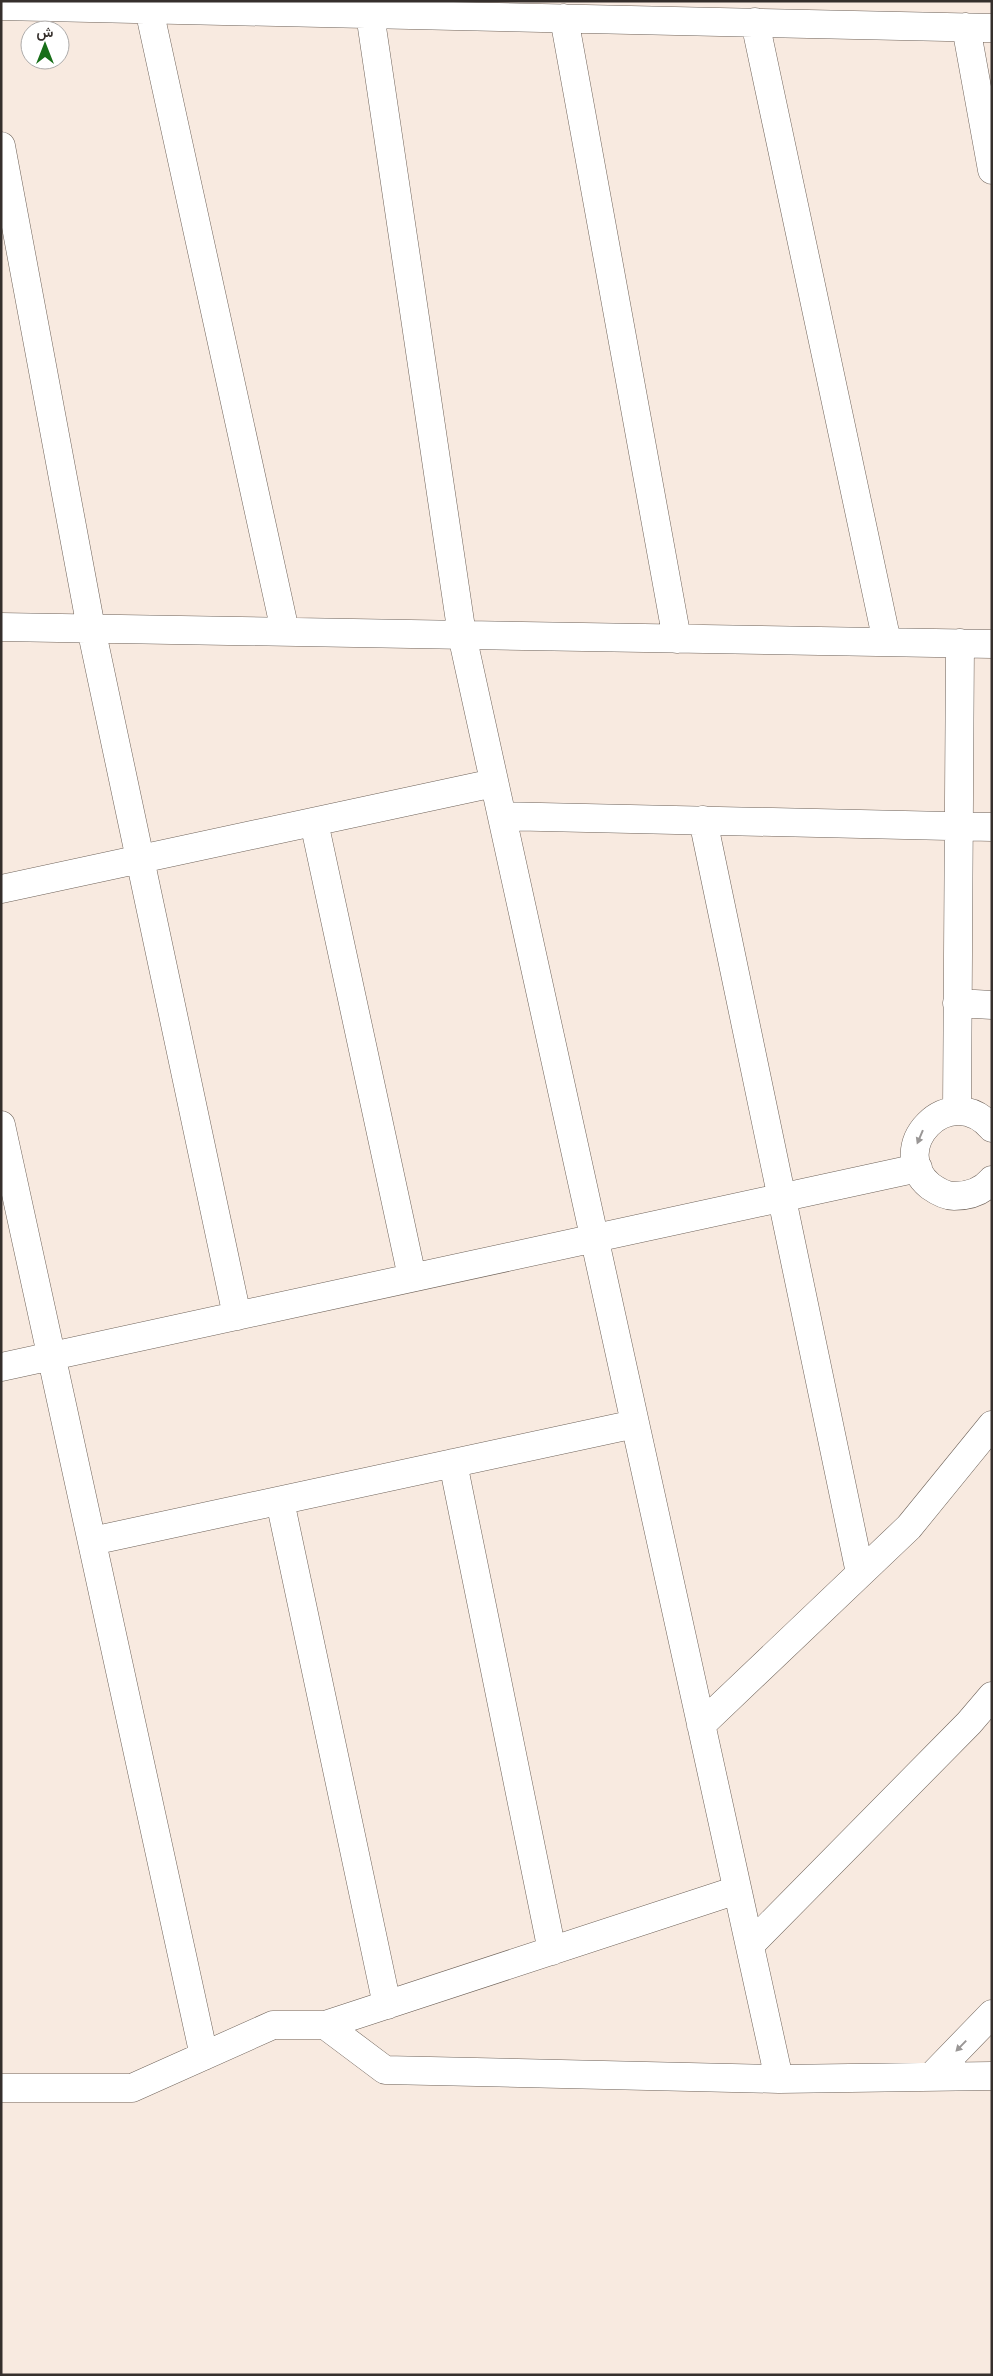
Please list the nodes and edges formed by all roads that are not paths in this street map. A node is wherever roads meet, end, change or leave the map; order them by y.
1 (1, 6) edge
2 (209, 6) edge
3 (416, 8) edge
4 (149, 9) junction
5 (597, 10) edge
6 (813, 12) edge
7 (370, 14) junction
8 (564, 18) junction
9 (755, 22) junction
10 (979, 27) edge
11 (1, 146) edge
12 (992, 170) edge
13 (1, 626) edge
14 (90, 628) junction
15 (285, 631) junction
16 (462, 635) junction
17 (677, 639) junction
18 (887, 642) junction
19 (960, 643) junction
20 (992, 644) edge
21 (494, 783) junction
22 (502, 816) junction
23 (703, 820) junction
24 (314, 822) junction
25 (958, 826) junction
26 (992, 827) edge
27 (140, 860) junction
28 (1, 889) edge
29 (957, 1003) junction
30 (992, 1004) edge
31 (957, 1111) junction
32 (1, 1125) edge
33 (992, 1128) edge
34 (918, 1168) junction
35 (991, 1182) edge
36 (782, 1197) junction
37 (594, 1237) junction
38 (412, 1277) junction
39 (237, 1316) junction
40 (52, 1356) junction
41 (1, 1367) edge
42 (635, 1424) junction
43 (992, 1425) edge
44 (453, 1463) junction
45 (280, 1500) junction
46 (92, 1541) junction
47 (860, 1573) junction
48 (992, 1696) edge
49 (701, 1725) junction
50 (737, 1890) junction
51 (750, 1945) junction
52 (552, 1951) junction
53 (387, 2005) junction
54 (992, 2014) edge
55 (325, 2025) junction
56 (204, 2056) junction
57 (992, 2076) edge
58 (931, 2077) junction
59 (779, 2079) junction
60 (1, 2088) edge

1 - 4 street
2 - 4 street
2 - 7 street
3 - 7 street
3 - 8 street
4 - 15 street
5 - 8 street
5 - 9 street
6 - 9 street
6 - 10 street
7 - 16 street
8 - 17 street
9 - 18 street
10 - 12 street
11 - 14 street
13 - 14 street
14 - 15 street
14 - 27 street
15 - 16 street
16 - 17 street
16 - 21 street
17 - 18 street
18 - 19 street
19 - 20 street
19 - 25 street
21 - 22 street
21 - 24 street
22 - 23 street
22 - 37 street
23 - 25 street
23 - 36 street
24 - 27 street
24 - 38 street
25 - 26 street
25 - 29 street
27 - 28 street
27 - 39 street
29 - 30 street
29 - 31 street
31 - 33 street
31 -> 34 street
32 - 40 street
34 - 35 street
34 - 36 street
36 - 37 street
36 - 47 street
37 - 38 street
37 - 42 street
38 - 39 street
39 - 40 street
40 - 41 street
40 - 46 street
42 - 44 street
42 - 49 street
43 - 47 street
44 - 45 street
44 - 52 street
45 - 46 street
45 - 53 street
46 - 56 street
47 - 49 street
48 - 51 street
49 - 50 street
50 - 51 street
50 - 52 street
51 - 59 street
52 - 53 street
53 - 55 street
54 -> 58 street
55 - 56 street
55 - 59 street
56 - 60 street
57 - 58 street
58 - 59 street

